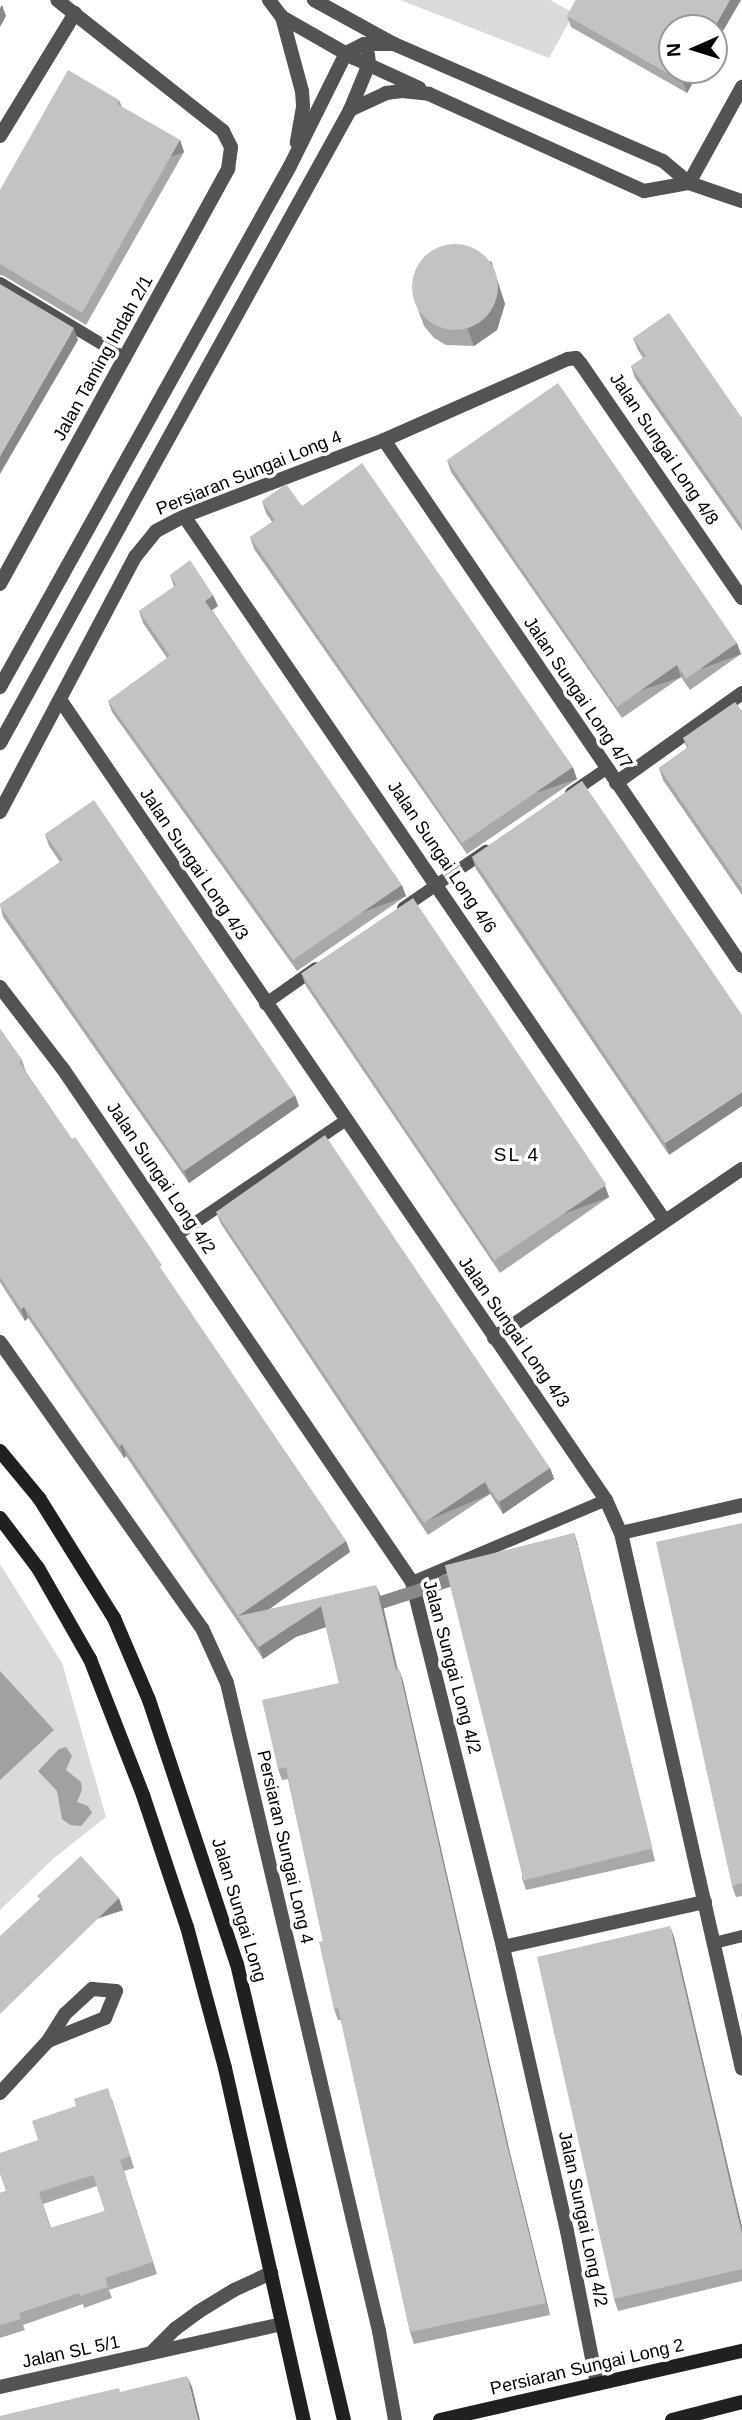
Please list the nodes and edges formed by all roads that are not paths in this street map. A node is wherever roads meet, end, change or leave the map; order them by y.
1 (57, 0) edge
2 (269, 0) edge
3 (314, 0) edge
4 (75, 13) junction
5 (282, 17) junction
6 (350, 22) junction
7 (364, 44) junction
8 (394, 44) junction
9 (346, 53) junction
10 (369, 64) junction
11 (742, 87) edge
12 (429, 94) junction
13 (350, 110) junction
14 (0, 136) edge
15 (290, 166) junction
16 (689, 183) junction
17 (742, 201) edge
18 (0, 283) edge
19 (125, 358) junction
20 (576, 358) joint
21 (384, 440) junction
22 (184, 516) junction
23 (0, 584) edge
24 (742, 598) edge
25 (0, 687) edge
26 (742, 693) edge
27 (61, 701) junction
28 (0, 743) edge
29 (606, 769) junction
30 (616, 783) junction
31 (554, 804) edge
32 (0, 813) edge
33 (502, 840) edge
34 (438, 884) junction
35 (395, 914) edge
36 (330, 958) edge
37 (742, 966) edge
38 (0, 987) edge
39 (265, 1004) junction
40 (345, 1121) junction
41 (742, 1169) edge
42 (665, 1221) junction
43 (177, 1235) junction
44 (494, 1338) junction
45 (0, 1342) edge
46 (0, 1451) edge
47 (606, 1500) junction
48 (742, 1505) edge
49 (0, 1518) edge
50 (621, 1533) junction
51 (412, 1582) junction
52 (705, 1902) junction
53 (742, 1936) edge
54 (714, 1943) junction
55 (503, 1947) junction
56 (48, 2041) junction
57 (742, 2069) edge
58 (0, 2093) edge
59 (271, 2273) junction
60 (282, 2324) junction
61 (742, 2351) edge
62 (150, 2354) junction
63 (597, 2384) junction
64 (0, 2387) edge
65 (742, 2402) edge
66 (304, 2420) edge
67 (344, 2420) edge
68 (395, 2420) edge
69 (440, 2420) edge
70 (672, 2420) edge

1 - 4 street
2 - 5 street
3 - 6 street
4 - 14 street
4 - 19 street, Jalan Taming Indah 2/1
5 - 9 street
5 - 15 street
6 - 7 street
6 - 8 street
7 - 8 street
7 - 9 street
7 - 10 street
8 - 16 street
9 - 10 street
9 - 15 street
10 - 12 street
10 - 13 street
11 - 16 street
12 - 13 street
12 - 16 street
13 - 28 street
15 - 25 street
16 - 17 street
18 - 19 lane
19 - 23 street, Jalan Taming Indah 2/1
20 - 21 street, Persiaran Sungai Long 4
20 - 24 street, Jalan Sungai Long 4/8
21 - 22 street, Persiaran Sungai Long 4
21 - 29 street, Jalan Sungai Long 4/7
22 - 27 street, Persiaran Sungai Long 4
22 - 34 street, Jalan Sungai Long 4/6
26 - 30 street
27 - 32 street, Persiaran Sungai Long 4
27 - 39 street, Jalan Sungai Long 4/3
29 - 30 street, Jalan Sungai Long 4/7
29 - 31 lane
30 - 37 street, Jalan Sungai Long 4/7
33 - 34 lane
34 - 35 lane
34 - 42 street, Jalan Sungai Long 4/6
36 - 39 lane
38 - 43 street, Jalan Sungai Long 4/2
39 - 40 street, Jalan Sungai Long 4/3
40 - 43 lane
40 - 44 street, Jalan Sungai Long 4/3
41 - 42 street
42 - 44 street
43 - 51 street, Jalan Sungai Long 4/2
44 - 47 street, Jalan Sungai Long 4/3
45 - 68 street, Persiaran Sungai Long 4
46 - 67 street, Jalan Sungai Long
47 - 50 street, Jalan Sungai Long 4/3
47 - 51 lane
48 - 50 street
49 - 59 street
50 - 52 street, Jalan Sungai Long 4/3
51 - 55 street, Jalan Sungai Long 4/2
52 - 54 street, Jalan Sungai Long 4/3
52 - 55 street
53 - 54 lane
54 - 57 street, Jalan Sungai Long 4/3
55 - 63 street, Jalan Sungai Long 4/2
56 - 56 street
56 - 58 street
59 - 60 street
59 - 62 street
60 - 62 street, Jalan SL 5/1
60 - 66 street
61 - 63 street, Persiaran Sungai Long 2
62 - 64 street, Jalan SL 5/1
63 - 69 street, Persiaran Sungai Long 2
65 - 70 street

